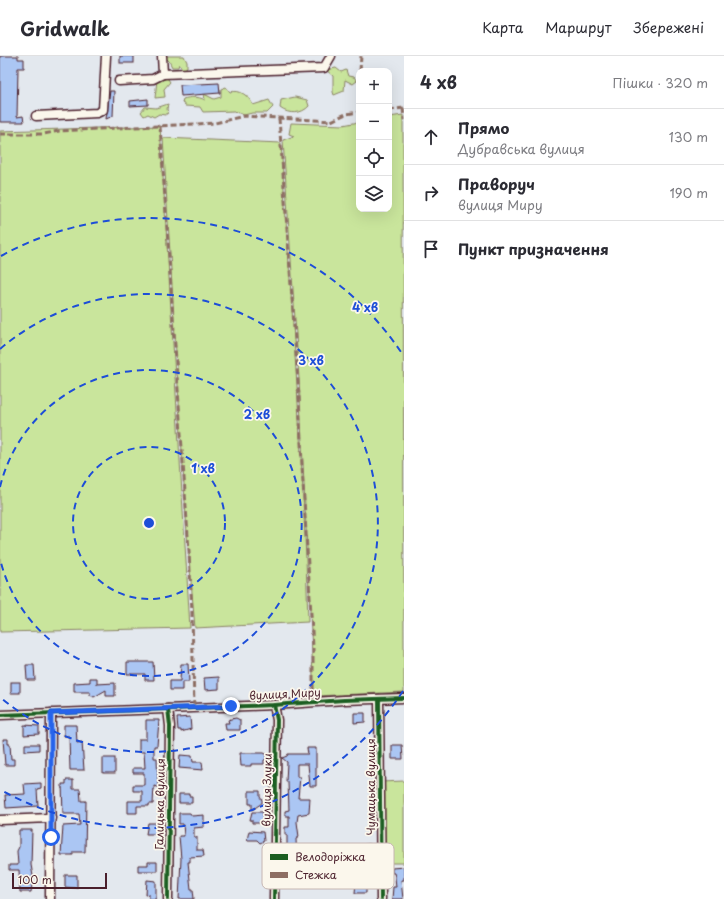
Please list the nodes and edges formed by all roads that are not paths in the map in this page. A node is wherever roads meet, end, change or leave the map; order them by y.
1 (106, 56) edge
2 (162, 56) edge
3 (331, 56) edge
4 (163, 74) junction
5 (119, 81) dead end
6 (36, 116) dead end
7 (404, 698) edge
8 (380, 699) junction
9 (274, 705) junction
10 (168, 709) junction
11 (51, 713) junction
12 (0, 715) edge
13 (51, 818) junction
14 (0, 820) edge
15 (275, 843) edge
16 (381, 843) edge
17 (274, 889) edge
18 (381, 889) edge
19 (50, 899) edge
20 (168, 899) edge
21 (274, 899) edge
22 (381, 899) edge

1 - 6 street
2 - 4 street
3 - 4 street
4 - 5 street
7 - 8 street, вулиця Миру
8 - 9 street, вулиця Миру
8 - 16 street, Чумацька вулиця
9 - 10 street, вулиця Миру
9 - 15 street, вулиця Злуки
10 - 11 street, вулиця Миру
10 - 20 street, Галицька вулиця
11 - 12 street, вулиця Миру
11 - 13 street
13 - 14 street
13 - 19 street
17 - 21 street, вулиця Злуки
18 - 22 street, Чумацька вулиця

